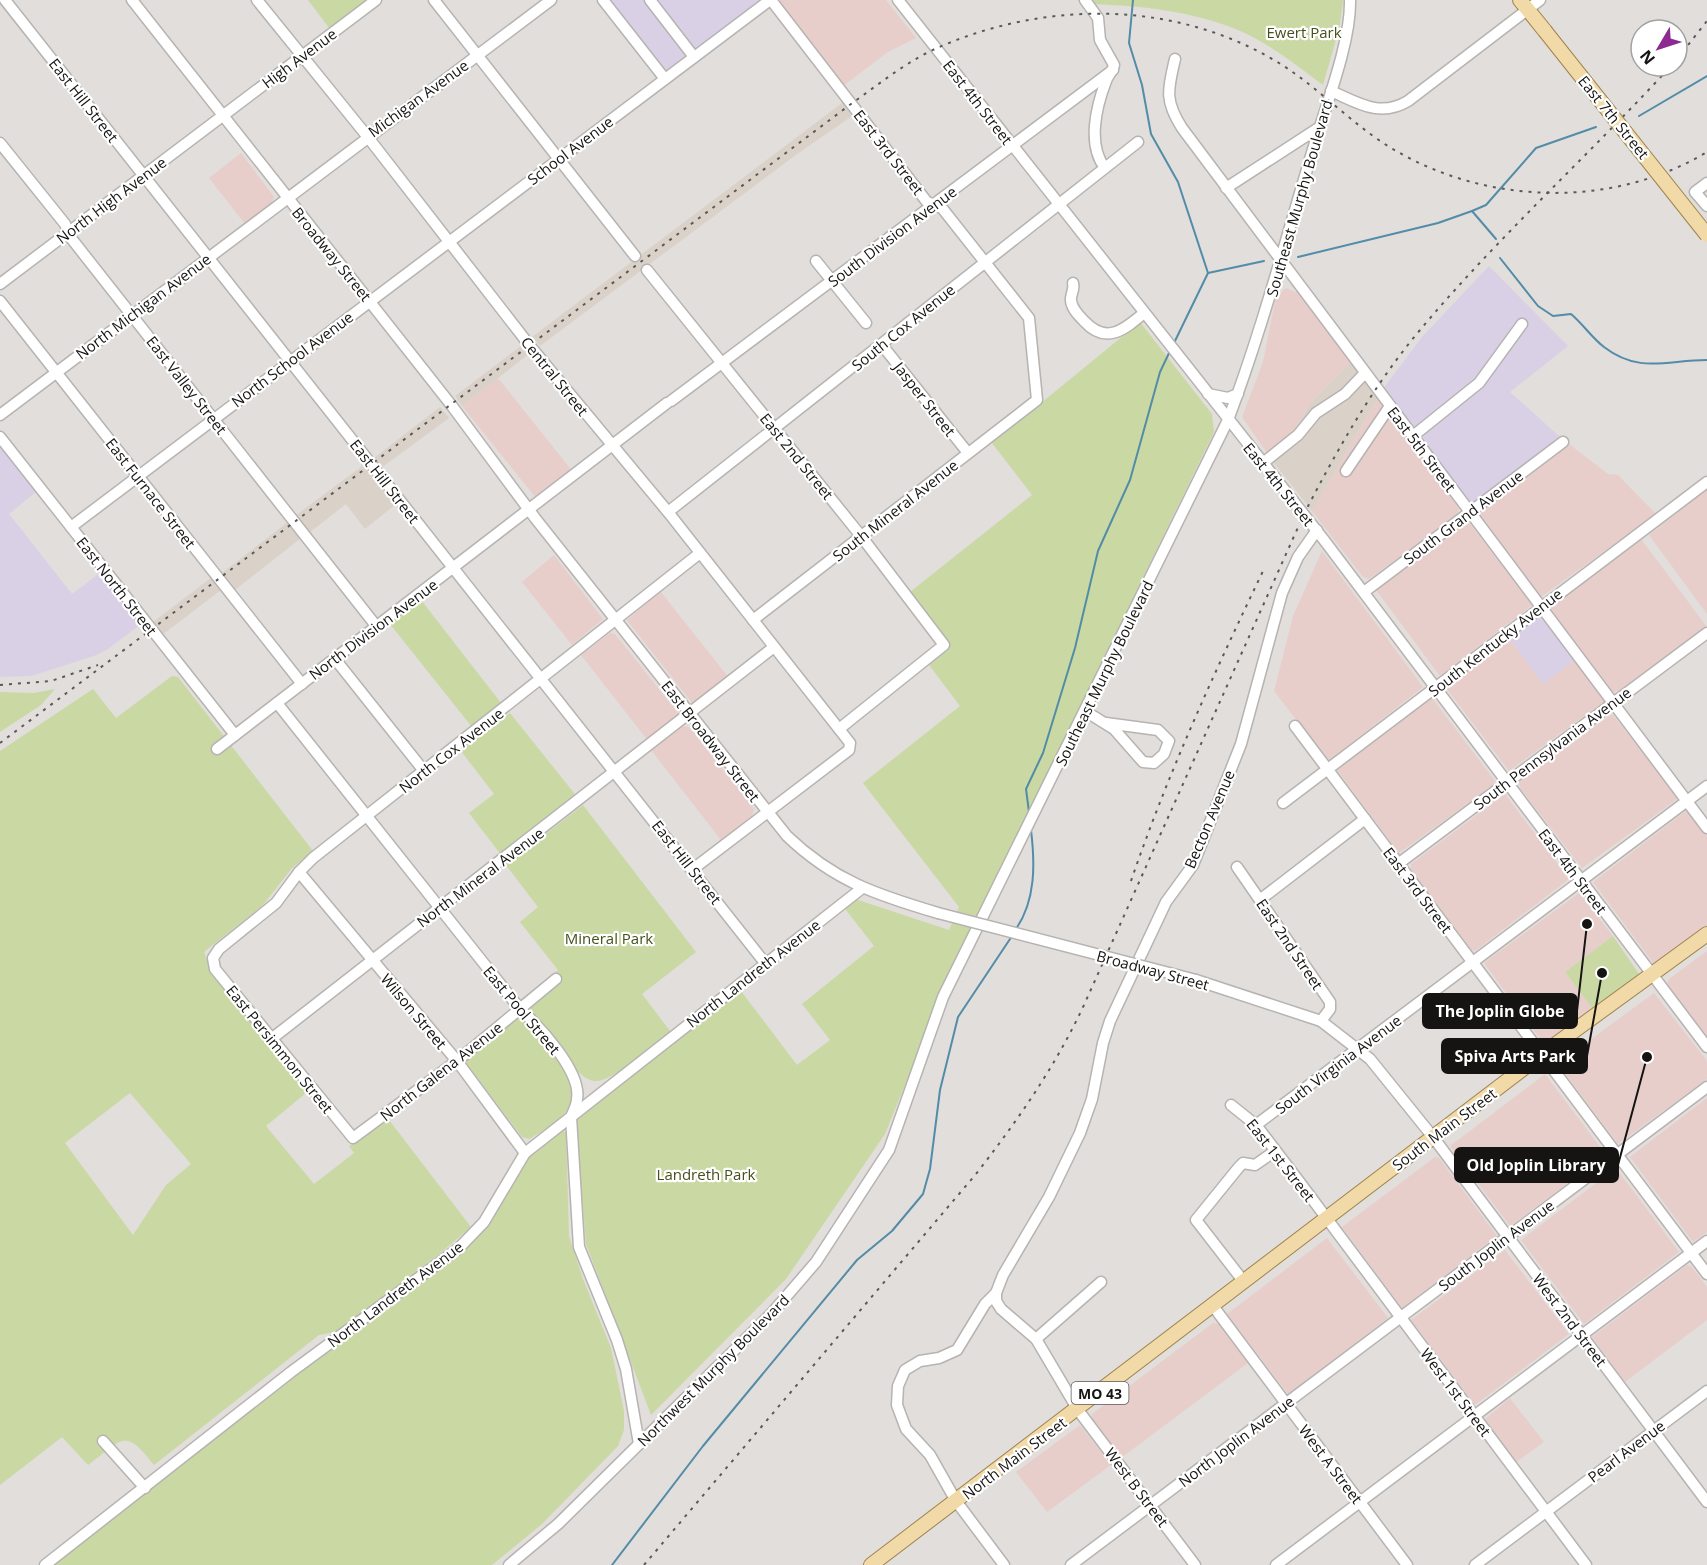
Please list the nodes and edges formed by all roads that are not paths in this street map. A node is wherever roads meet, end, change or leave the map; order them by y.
1 (5, 0) edge
2 (132, 0) edge
3 (257, 0) edge
4 (376, 0) edge
5 (434, 0) edge
6 (551, 0) edge
7 (603, 0) edge
8 (650, 0) edge
9 (770, 0) edge
10 (897, 0) edge
11 (1085, 0) edge
12 (1350, 0) edge
13 (1540, 0) edge
14 (1524, 5) edge
15 (303, 55) junction
16 (477, 55) junction
17 (694, 57) junction
18 (1175, 59) dead end
19 (1113, 70) junction
20 (665, 79) junction
21 (1331, 90) junction
22 (223, 116) junction
23 (1320, 127) junction
24 (367, 136) junction
25 (1138, 142) dead end
26 (0, 143) edge
27 (1012, 146) junction
28 (558, 159) junction
29 (1105, 168) junction
30 (144, 175) junction
31 (1707, 183) edge
32 (1226, 188) junction
33 (287, 197) junction
34 (933, 204) junction
35 (1059, 205) junction
36 (1707, 206) edge
37 (69, 232) junction
38 (1707, 235) edge
39 (449, 240) junction
40 (208, 256) junction
41 (635, 256) dead end
42 (816, 261) dead end
43 (1280, 261) junction
44 (984, 262) junction
45 (647, 270) dead end
46 (832, 280) junction
47 (1073, 283) dead end
48 (0, 284) edge
49 (0, 301) edge
50 (369, 301) junction
51 (1144, 313) junction
52 (132, 315) junction
53 (866, 323) dead end
54 (1522, 324) dead end
55 (882, 345) junction
56 (290, 360) junction
57 (722, 363) junction
58 (56, 372) junction
59 (1365, 373) junction
60 (1208, 394) junction
61 (1238, 394) junction
62 (1037, 400) joint
63 (1390, 406) junction
64 (0, 414) edge
65 (213, 419) junction
66 (1228, 420) junction
67 (774, 428) junction
68 (1413, 436) junction
69 (0, 437) edge
70 (1563, 442) dead end
71 (612, 445) junction
72 (968, 453) junction
73 (1263, 463) junction
74 (1346, 471) dead end
75 (137, 476) junction
76 (1707, 482) edge
77 (530, 510) junction
78 (668, 512) junction
79 (1470, 513) junction
80 (70, 527) junction
81 (1317, 530) junction
82 (861, 536) junction
83 (700, 553) junction
84 (453, 568) junction
85 (1364, 592) junction
86 (1541, 607) junction
87 (615, 620) junction
88 (753, 620) junction
89 (377, 627) junction
90 (1707, 633) edge
91 (774, 647) junction
92 (335, 658) junction
93 (542, 678) junction
94 (302, 684) junction
95 (1436, 688) junction
96 (277, 703) junction
97 (1613, 703) junction
98 (1085, 711) junction
99 (690, 715) junction
100 (1106, 723) junction
101 (1295, 726) dead end
102 (839, 729) junction
103 (235, 735) junction
104 (217, 748) dead end
105 (1327, 770) junction
106 (424, 771) junction
107 (616, 773) junction
108 (1506, 783) junction
109 (1707, 786) edge
110 (1687, 801) junction
111 (1283, 803) dead end
112 (768, 813) junction
113 (367, 816) junction
114 (1365, 819) junction
115 (1707, 828) edge
116 (1398, 864) junction
117 (1237, 867) dead end
118 (693, 869) junction
119 (299, 872) junction
120 (1581, 881) junction
121 (861, 889) junction
122 (1261, 899) junction
123 (439, 908) junction
124 (938, 913) joint
125 (1707, 934) edge
126 (967, 950) joint
127 (213, 958) joint
128 (371, 960) junction
129 (1472, 962) junction
130 (765, 963) junction
131 (1652, 974) junction
132 (555, 979) dead end
133 (519, 1009) junction
134 (1321, 1022) junction
135 (270, 1040) junction
136 (1707, 1047) edge
137 (1360, 1049) junction
138 (1541, 1055) junction
139 (457, 1061) junction
140 (1707, 1087) edge
141 (1231, 1105) dead end
142 (571, 1117) junction
143 (1256, 1125) junction
144 (1433, 1137) junction
145 (353, 1138) joint
146 (1275, 1151) junction
147 (525, 1153) junction
148 (1618, 1154) junction
149 (1327, 1219) junction
150 (1508, 1237) junction
151 (1707, 1241) edge
152 (1691, 1252) junction
153 (1707, 1274) edge
154 (1101, 1282) dead end
155 (1244, 1282) junction
156 (996, 1293) junction
157 (1213, 1306) junction
158 (1400, 1317) junction
159 (1582, 1335) junction
160 (1036, 1339) junction
161 (1707, 1390) edge
162 (1286, 1403) junction
163 (1078, 1410) junction
164 (1474, 1416) junction
165 (1653, 1431) junction
166 (104, 1441) dead end
167 (639, 1444) junction
168 (145, 1488) junction
169 (956, 1502) junction
170 (1360, 1502) junction
171 (1707, 1502) edge
172 (1150, 1505) junction
173 (1546, 1512) junction
174 (45, 1565) edge
175 (509, 1565) edge
176 (871, 1565) edge
177 (1004, 1565) edge
178 (1071, 1565) edge
179 (1195, 1565) edge
180 (1276, 1565) edge
181 (1407, 1565) edge
182 (1475, 1565) edge
183 (1586, 1565) edge

1 - 30 street, East Hill Street
2 - 22 street, Broadway Street
3 - 15 street, Central Street
4 - 15 street, High Avenue
5 - 16 street
6 - 16 street, Michigan Avenue
7 - 20 street
8 - 17 street
9 - 17 street, School Avenue
9 - 34 street, East 3rd Street
10 - 27 street, East 4th Street
11 - 19 street
12 - 21 street, Southeast Murphy Boulevard
13 - 14 street
14 - 21 street
14 - 38 main road, East 7th Street, bridge
15 - 22 street, High Avenue
15 - 24 street, Central Street
16 - 24 street, Michigan Avenue
16 - 28 street
17 - 20 street, School Avenue
18 - 32 street, East 5th Street
19 - 27 street, South Division Avenue
19 - 29 street
20 - 28 street, School Avenue
21 - 23 street, Southeast Murphy Boulevard
22 - 30 street, North High Avenue
22 - 33 street, Broadway Street
23 - 32 street
23 - 43 street, Southeast Murphy Boulevard
24 - 33 street, Michigan Avenue
24 - 39 street, Central Street
25 - 29 street, South Cox Avenue
26 - 37 street, East Valley Street
27 - 34 street, South Division Avenue
27 - 35 street, East 4th Street
28 - 39 street, School Avenue
28 - 41 street
29 - 35 street, South Cox Avenue
30 - 37 street, North High Avenue
30 - 40 street, East Hill Street
31 - 36 street
32 - 43 street, East 5th Street
33 - 40 street, North Michigan Avenue
33 - 50 street, Broadway Street
34 - 44 street, East 3rd Street
34 - 46 street, South Division Avenue
35 - 44 street, South Cox Avenue
35 - 51 street, East 4th Street
37 - 48 street, North High Avenue
37 - 52 street, East Valley Street
39 - 50 street, School Avenue
39 - 71 street, Central Street
40 - 52 street, North Michigan Avenue
40 - 56 street, East Hill Street
42 - 46 street
43 - 59 street, East 5th Street
43 - 61 street, Southeast Murphy Boulevard
44 - 55 street, South Cox Avenue
44 - 62 street, East 3rd Street
45 - 57 street, East 2nd Street
46 - 53 street
46 - 57 street, South Division Avenue
47 - 51 street
49 - 58 street, East Furnace Street
50 - 56 street, North School Avenue
50 - 77 street, Broadway Street
51 - 60 street, East 4th Street
52 - 58 street, North Michigan Avenue
52 - 65 street, East Valley Street
54 - 68 street
55 - 67 street, South Cox Avenue
55 - 72 street, Jasper Street
56 - 65 street, North School Avenue
56 - 84 street, East Hill Street
57 - 67 street, East 2nd Street
57 - 71 street, South Division Avenue
58 - 64 street, North Michigan Avenue
58 - 75 street, East Furnace Street
59 - 63 street, East 5th Street
59 - 73 street
60 - 61 street
60 - 66 street, East 4th Street
61 - 66 street, Southeast Murphy Boulevard
62 - 72 street, South Mineral Avenue
63 - 68 street, East 5th Street
63 - 74 street
65 - 75 street, North School Avenue
65 - 89 street, East Valley Street
66 - 73 street, East 4th Street
66 - 98 street, Southeast Murphy Boulevard
67 - 78 street, South Cox Avenue
67 - 82 street, East 2nd Street
68 - 79 street, East 5th Street
69 - 80 street, East North Street
70 - 79 street, South Grand Avenue
71 - 77 street, South Division Avenue
71 - 78 street, Central Street
72 - 82 street, South Mineral Avenue
73 - 81 street, East 4th Street
75 - 80 street, North School Avenue
75 - 94 street, East Furnace Street
76 - 86 street, South Kentucky Avenue
77 - 84 street, North Division Avenue
77 - 87 street, East Broadway Street
78 - 83 street, Central Street
79 - 85 street, South Grand Avenue
79 - 86 street, East 5th Street
80 - 103 street, East North Street
81 - 85 street, East 4th Street
81 - 156 street, Becton Avenue
82 - 88 street, South Mineral Avenue
82 - 102 street, East 2nd Street
83 - 87 street, North Cox Avenue
83 - 88 street, Central Street
84 - 89 street, North Division Avenue
84 - 93 street, East Hill Street
85 - 95 street, East 4th Street
86 - 95 street, South Kentucky Avenue
86 - 97 street, East 5th Street
87 - 93 street, North Cox Avenue
87 - 99 street, East Broadway Street
88 - 91 street, Central Street
89 - 92 street, North Division Avenue
90 - 97 street, South Pennsylvania Avenue
91 - 99 street
91 - 102 street, Central Street
92 - 94 street, North Division Avenue
92 - 106 street
93 - 106 street, North Cox Avenue
93 - 107 street, East Hill Street
94 - 96 street, North Division Avenue
95 - 105 street, South Kentucky Avenue
95 - 108 street, East 4th Street
96 - 103 street, North Division Avenue
96 - 113 street, East Pool Street
97 - 108 street, South Pennsylvania Avenue
97 - 110 street, East 5th Street
98 - 100 street
98 - 126 street, Southeast Murphy Boulevard
99 - 107 street, North Mineral Avenue
99 - 112 street, East Broadway Street
100 - 100 street
101 - 105 street, East 3rd Street
102 - 112 street, Central Street
103 - 104 street, North Division Avenue
105 - 111 street, South Kentucky Avenue
105 - 114 street, East 3rd Street
106 - 113 street, North Cox Avenue
107 - 118 street, East Hill Street
107 - 123 street, North Mineral Avenue
108 - 116 street, South Pennsylvania Avenue
108 - 120 street, East 4th Street
109 - 110 street, South Virginia Avenue
110 - 115 street, East 5th Street
110 - 120 street, South Virginia Avenue
112 - 118 street
112 - 121 street, East Broadway Street
113 - 119 street, North Cox Avenue
113 - 123 street, East Pool Street
114 - 116 street, East 3rd Street
114 - 122 street
116 - 129 street, East 3rd Street
117 - 122 street, East 2nd Street
118 - 130 street, East Hill Street
119 - 127 street, North Cox Avenue
119 - 128 street, Wilson Street
120 - 129 street, South Virginia Avenue
120 - 131 street, East 4th Street
121 - 124 street, East Broadway Street
121 - 130 street, North Landreth Avenue
122 - 134 street, East 2nd Street
123 - 128 street, North Mineral Avenue
123 - 133 street, East Pool Street
124 - 134 street, Broadway Street, bridge
125 - 131 main road, South Main Street
126 - 167 street, Northwest Murphy Boulevard
127 - 135 street, East Persimmon Street
128 - 135 street, North Mineral Avenue
128 - 139 street, Wilson Street
129 - 137 street, South Virginia Avenue
129 - 138 street, East 3rd Street
130 - 142 street, North Landreth Avenue
131 - 136 street, East 4th Street
131 - 138 main road, South Main Street
132 - 133 street, North Galena Avenue
133 - 139 street, North Galena Avenue
133 - 142 street, East Pool Street
134 - 137 street, Broadway Street
135 - 145 street, East Persimmon Street
137 - 143 street, South Virginia Avenue
137 - 144 street
138 - 144 main road, South Main Street
138 - 148 street, East 3rd Street
139 - 145 street, North Galena Avenue
139 - 147 street, Wilson Street
140 - 148 street, South Joplin Avenue
141 - 143 street, East 1st Street
142 - 147 street, North Landreth Avenue
142 - 167 street, East Pool Street
143 - 146 street, East 1st Street
144 - 149 main road, South Main Street / MO 43
144 - 150 street, West 2nd Street
146 - 149 street, East 1st Street
146 - 155 street
147 - 168 street, North Landreth Avenue
148 - 150 street, South Joplin Avenue
148 - 152 street, East 3rd Street
149 - 155 main road, North Main Street / MO 43
149 - 158 street, West 1st Street
150 - 158 street, South Joplin Avenue
150 - 159 street, West 2nd Street
151 - 152 street
152 - 153 street, East 3rd Street
152 - 159 street
154 - 160 street
155 - 157 main road, North Main Street / MO 43
156 - 160 street
156 - 169 street, Becton Avenue
157 - 162 street, West A Street
157 - 163 main road, North Main Street / MO 43
158 - 162 street, North Joplin Avenue
158 - 164 street, West 1st Street
159 - 164 street
159 - 165 street, West 2nd Street
160 - 163 street
161 - 165 street, Pearl Avenue
162 - 170 street, West A Street
162 - 172 street, North Joplin Avenue
163 - 169 main road, North Main Street / MO 43
163 - 172 street, West B Street
164 - 170 street
164 - 173 street, West 1st Street
165 - 171 street, West 2nd Street
165 - 173 street, Pearl Avenue
166 - 168 street
167 - 175 street, Northwest Murphy Boulevard
168 - 174 street, North Landreth Avenue
169 - 176 main road, North Main Street / MO 43
169 - 177 street
170 - 180 street
170 - 181 street, West A Street
172 - 178 street, North Joplin Avenue
172 - 179 street, West B Street
173 - 182 street, Pearl Avenue
173 - 183 street, West 1st Street

